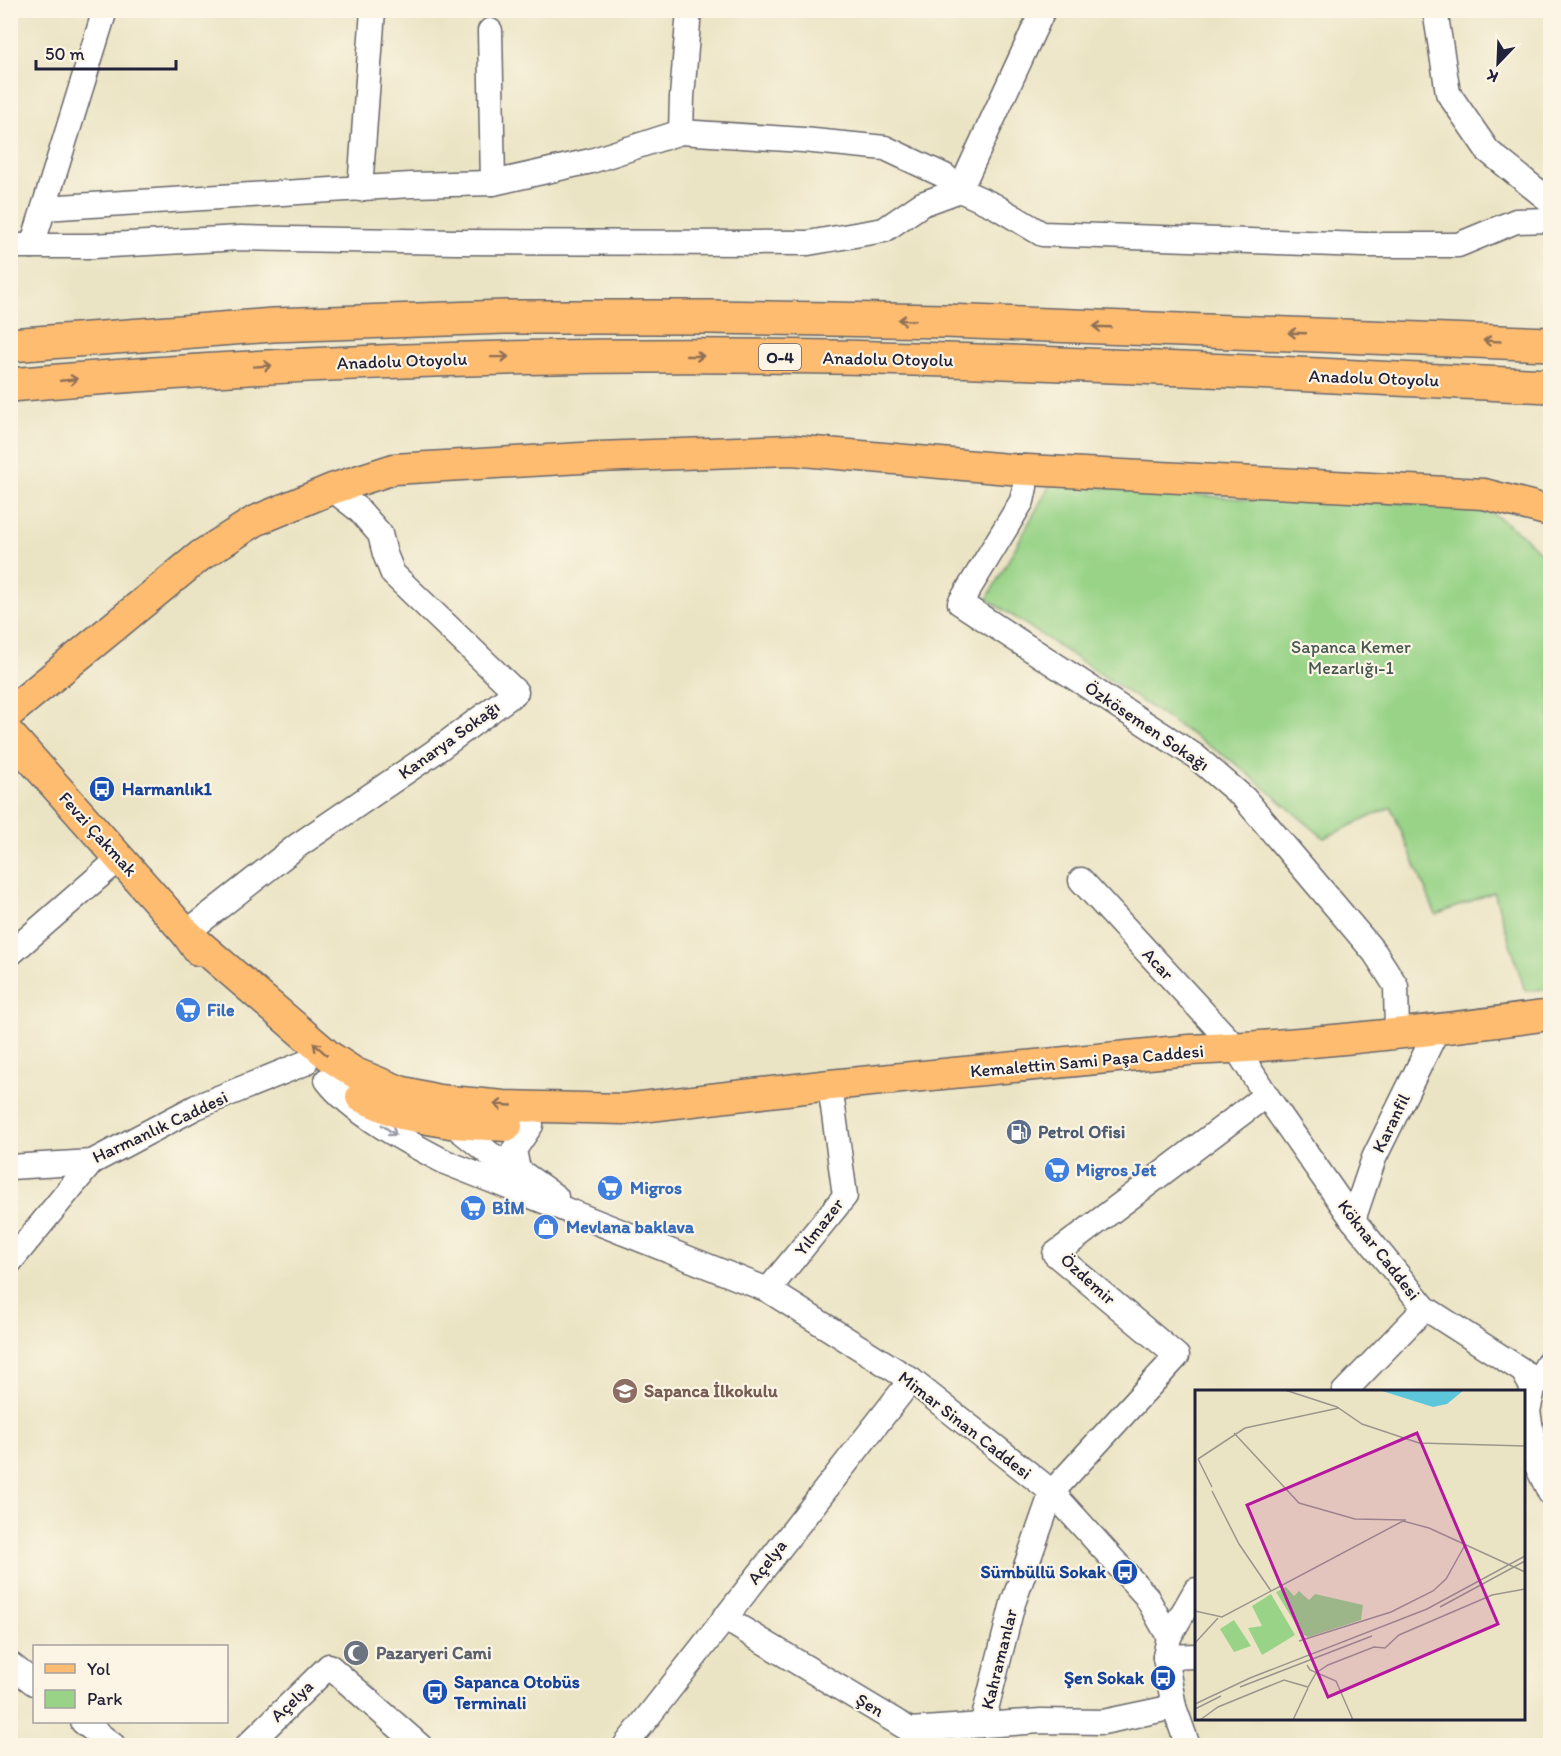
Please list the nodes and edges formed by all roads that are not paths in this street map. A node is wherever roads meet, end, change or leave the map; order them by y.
1 (105, 10) edge
2 (373, 10) edge
3 (689, 10) edge
4 (1043, 10) edge
5 (1435, 10) edge
6 (490, 31) dead end
7 (681, 132) junction
8 (493, 183) junction
9 (360, 189) junction
10 (960, 190) junction
11 (1551, 201) edge
12 (44, 208) junction
13 (1551, 220) edge
14 (21, 246) edge
15 (1551, 344) edge
16 (10, 345) edge
17 (10, 385) edge
18 (1551, 386) edge
19 (1023, 470) junction
20 (332, 489) junction
21 (1551, 511) edge
22 (10, 712) edge
23 (10, 735) edge
24 (120, 858) junction
25 (1081, 880) dead end
26 (186, 933) junction
27 (10, 954) edge
28 (1551, 1015) edge
29 (1437, 1030) junction
30 (1397, 1033) junction
31 (1236, 1048) junction
32 (316, 1072) junction
33 (830, 1085) junction
34 (1266, 1095) junction
35 (624, 1108) junction
36 (461, 1113) junction
37 (531, 1125) junction
38 (92, 1162) junction
39 (10, 1167) edge
40 (458, 1168) junction
41 (518, 1170) junction
42 (1353, 1220) junction
43 (611, 1227) junction
44 (10, 1262) edge
45 (768, 1290) junction
46 (1425, 1308) junction
47 (1551, 1360) edge
48 (911, 1380) junction
49 (1533, 1389) junction
50 (1346, 1390) edge
51 (1052, 1492) junction
52 (1551, 1493) edge
53 (1195, 1594) edge
54 (724, 1618) junction
55 (1167, 1647) junction
56 (1195, 1655) edge
57 (10, 1664) edge
58 (33, 1682) edge
59 (1174, 1707) junction
60 (84, 1723) edge
61 (982, 1725) junction
62 (114, 1746) edge
63 (247, 1746) edge
64 (420, 1746) edge
65 (625, 1746) edge
66 (1188, 1746) edge

1 - 12 street
2 - 9 street
3 - 7 street
4 - 10 street
5 - 11 street
6 - 8 street
7 - 8 street
7 - 10 street
8 - 9 street
9 - 12 street
10 - 13 street
10 - 14 street
12 - 14 street
15 -> 16 highway, O-4
17 -> 18 highway, Anadolu Otoyolu / O-4
19 - 20 main road
19 - 21 main road
19 - 30 street, Özkösemen Sokağı
20 - 22 main road
20 - 26 street, Kanarya Sokağı
23 - 24 main road, Fevzi Çakmak
24 - 26 main road, Fevzi Çakmak
24 - 27 street
25 - 31 street, Acar
26 - 32 main road, Kemalettin Sami Paşa Caddesi
36 -> 26 main road, Kemalettin Sami Paşa Caddesi
28 - 29 main road, Kemalettin Sami Paşa Caddesi
29 - 30 main road, Kemalettin Sami Paşa Caddesi
29 - 42 street, Karanfil
30 - 31 main road, Kemalettin Sami Paşa Caddesi
31 - 33 main road, Kemalettin Sami Paşa Caddesi
31 - 34 street, Köknar Caddesi
32 - 36 main road, Kemalettin Sami Paşa Caddesi
32 - 38 street, Harmanlık Caddesi
32 -> 40 street
33 - 35 main road, Kemalettin Sami Paşa Caddesi
33 - 45 street, Yılmazer
34 - 42 street, Köknar Caddesi
34 - 51 street, Özdemir
35 -> 36 main road, Kemalettin Sami Paşa Caddesi
35 - 37 main road, Kemalettin Sami Paşa Caddesi
36 - 37 main road, Kemalettin Sami Paşa Caddesi
36 - 40 street
36 - 41 street
37 - 41 street
38 - 39 street, Harmanlık Caddesi
38 - 44 street
40 - 43 street
41 - 43 street
42 - 46 street, Köknar Caddesi
43 - 45 street, Mimar Sinan Caddesi
45 - 48 street, Mimar Sinan Caddesi
46 - 49 street, Köknar Caddesi
46 - 50 street
47 - 49 street
48 - 51 street, Mimar Sinan Caddesi
48 - 54 street, Açelya
49 - 52 street
51 - 55 street, Mimar Sinan Caddesi
51 - 61 street, Kahramanlar
53 - 55 street
54 - 61 street, Şen
54 - 65 street, Açelya
55 - 56 street
55 - 59 street, Mimar Sinan Caddesi
57 - 58 street
59 - 61 street, Şen
59 - 66 street, Mimar Sinan Caddesi
60 - 62 street
63 - 64 street, Açelya

